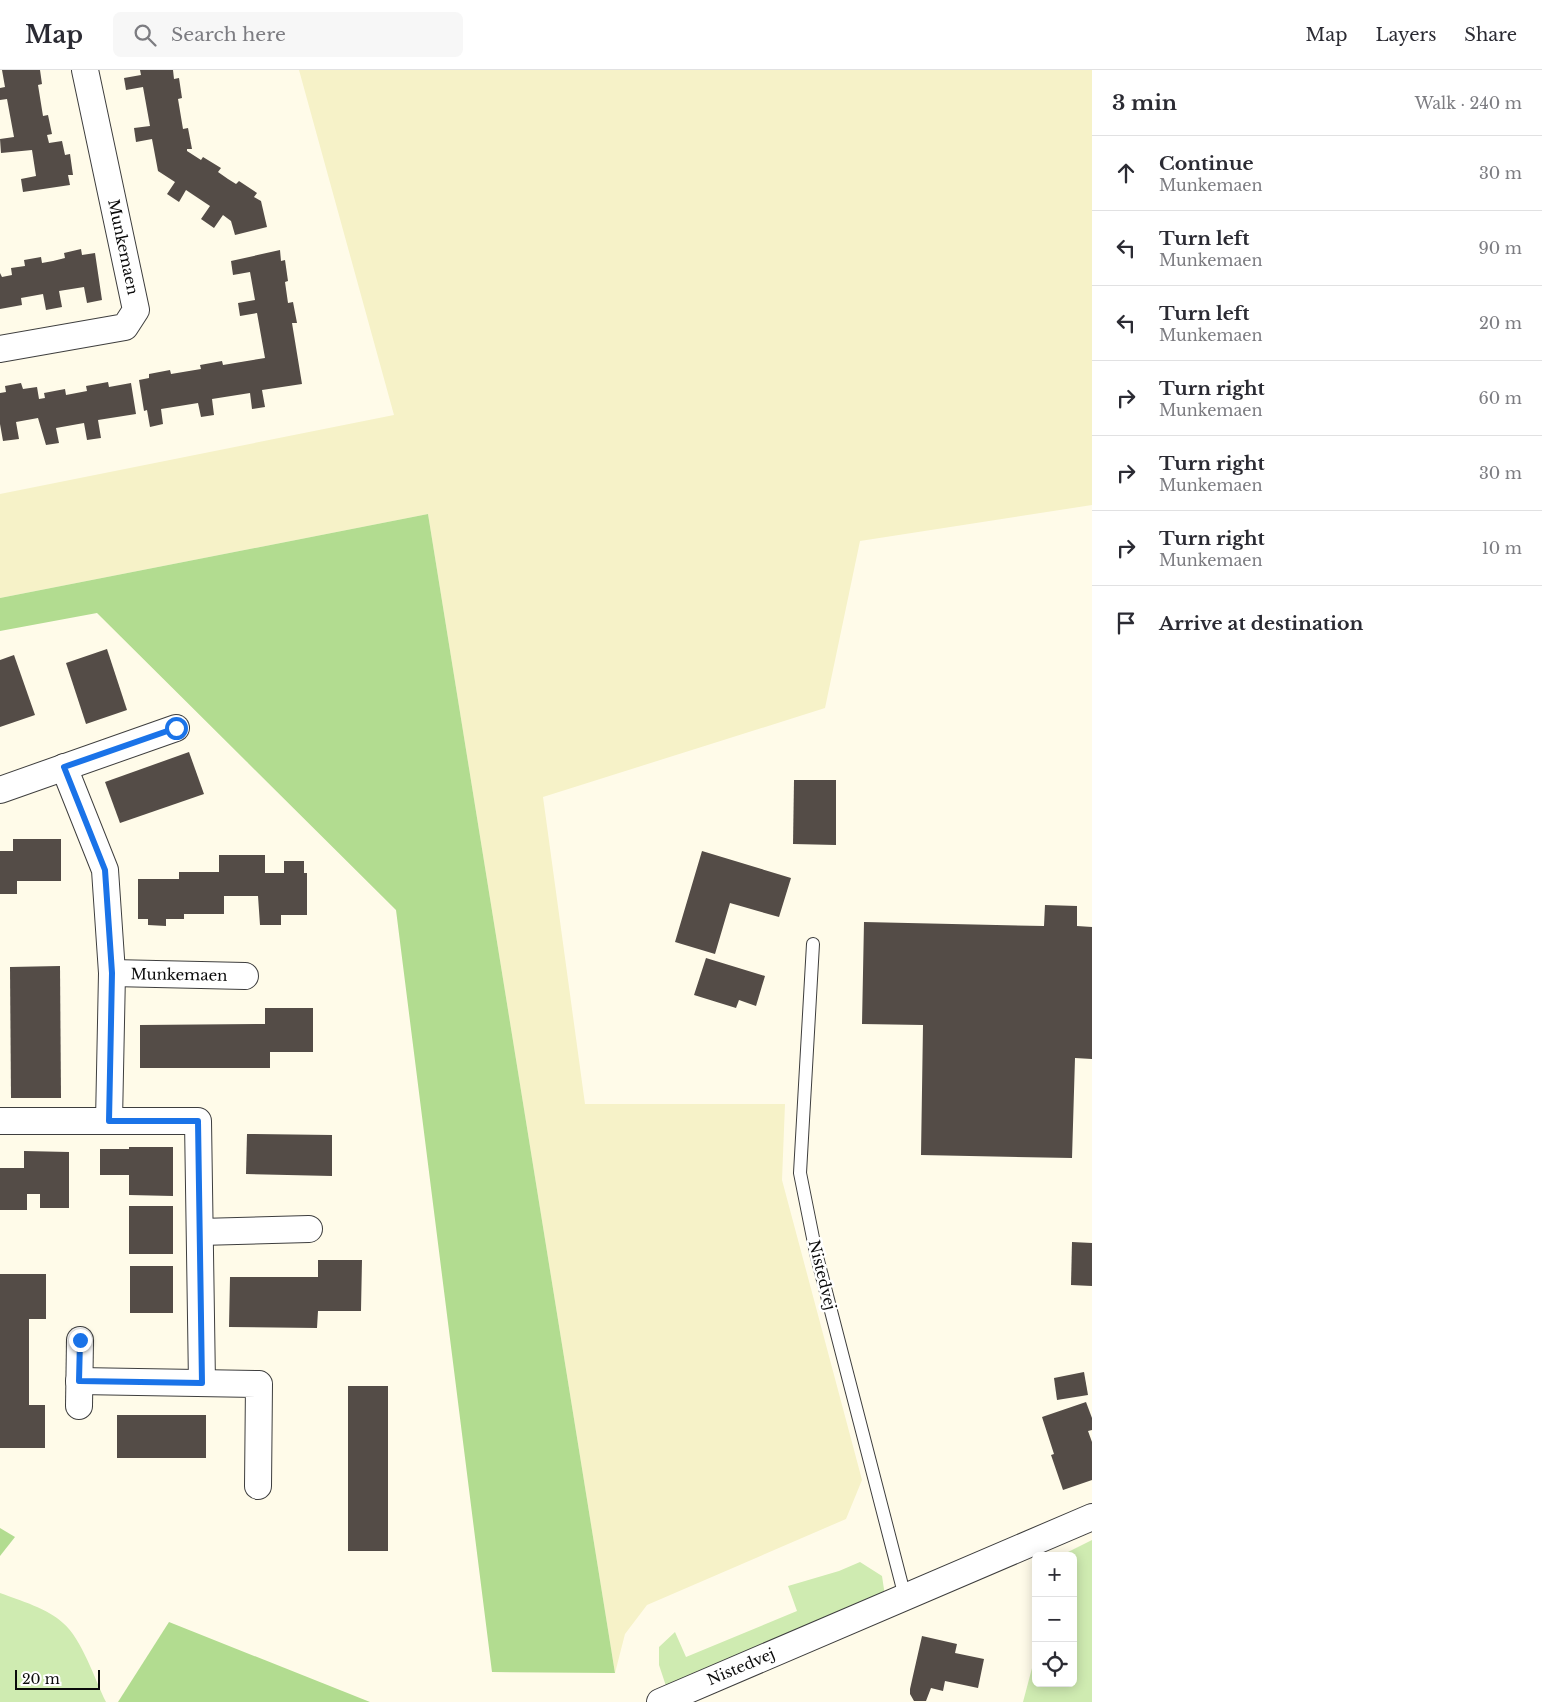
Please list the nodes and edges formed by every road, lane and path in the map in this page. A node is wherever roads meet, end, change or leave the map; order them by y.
1 (85, 70) edge
2 (0, 349) edge
3 (176, 728) dead end
4 (64, 767) junction
5 (0, 790) edge
6 (813, 944) dead end
7 (112, 973) junction
8 (245, 976) dead end
9 (0, 1121) edge
10 (109, 1121) junction
11 (309, 1229) dead end
12 (200, 1232) junction
13 (80, 1340) dead end
14 (79, 1381) junction
15 (202, 1383) junction
16 (79, 1406) dead end
17 (258, 1486) dead end
18 (1092, 1517) edge
19 (905, 1597) junction
20 (660, 1702) edge

1 - 2 street, Munkemaen
3 - 4 street
4 - 5 street
4 - 7 street, Munkemaen
6 - 19 lane, Nistedvej
7 - 8 street, Munkemaen
7 - 10 street, Munkemaen
9 - 10 street
10 - 12 street
11 - 12 street
12 - 15 street
13 - 14 street
14 - 15 street
14 - 16 street
15 - 17 street
18 - 19 street, Nistedvej
19 - 20 street, Nistedvej

